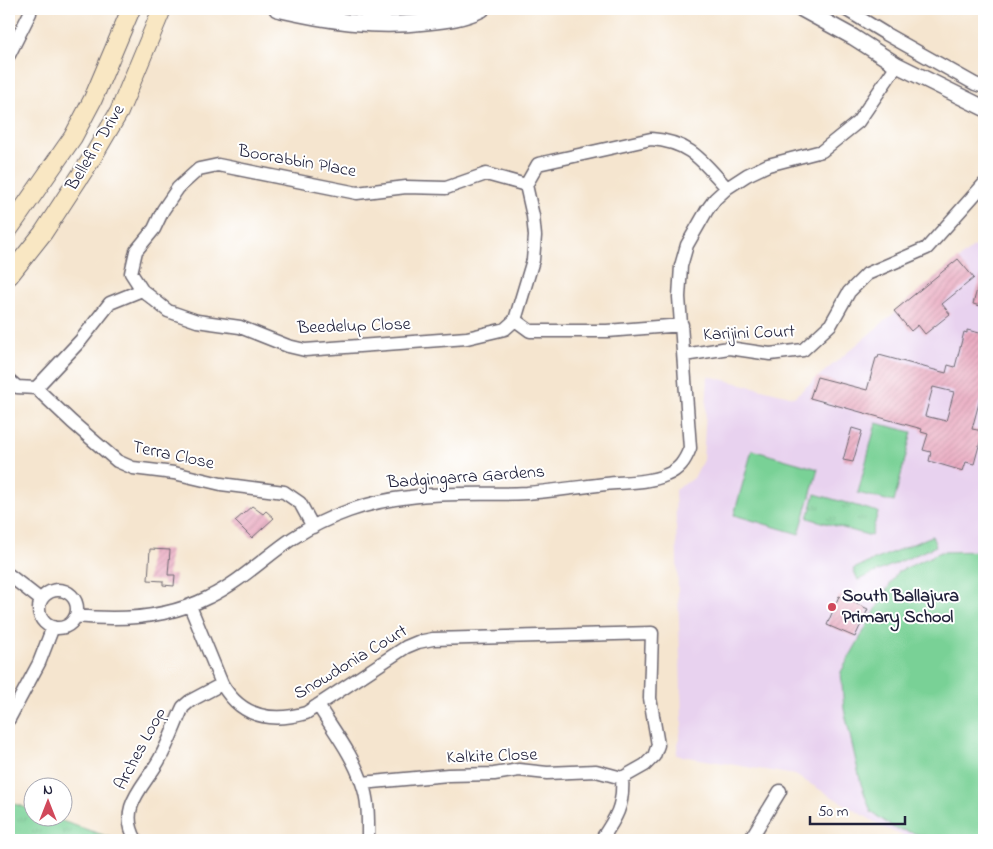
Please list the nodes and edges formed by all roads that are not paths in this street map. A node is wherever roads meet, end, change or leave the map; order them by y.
1 (30, 9) edge
2 (132, 9) edge
3 (162, 9) edge
4 (278, 9) edge
5 (482, 9) edge
6 (803, 9) edge
7 (844, 9) edge
8 (9, 55) edge
9 (897, 64) junction
10 (984, 88) edge
11 (984, 108) edge
12 (984, 184) edge
13 (526, 185) junction
14 (727, 188) junction
15 (9, 229) edge
16 (154, 229) joint
17 (9, 276) edge
18 (142, 290) junction
19 (515, 320) junction
20 (682, 325) junction
21 (684, 355) junction
22 (9, 380) edge
23 (36, 388) junction
24 (313, 527) junction
25 (9, 575) edge
26 (41, 600) junction
27 (190, 606) junction
28 (76, 616) junction
29 (53, 627) junction
30 (222, 684) junction
31 (318, 705) junction
32 (9, 719) edge
33 (622, 778) junction
34 (362, 783) junction
35 (780, 791) dead end
36 (136, 840) edge
37 (368, 840) edge
38 (601, 840) edge
39 (750, 840) edge

1 - 8 street
2 - 15 main road, Bellefin Drive
3 - 17 main road, Bellefin Drive
4 - 5 street
6 - 9 street
7 - 10 street
9 - 11 street
9 - 14 street, Badgingarra Gardens
12 - 21 street, Karijini Court
13 - 14 street
13 - 16 street, Boorabbin Place
13 - 19 street
14 - 20 street, Badgingarra Gardens
16 - 18 street, Beedelup Close
18 - 19 street, Beedelup Close
18 - 23 street
19 - 20 street
20 - 21 street, Badgingarra Gardens
21 - 24 street, Badgingarra Gardens
22 - 23 street
23 - 24 street, Terra Close
24 - 27 street, Badgingarra Gardens
25 - 26 street
26 - 28 street
26 - 29 street
27 - 28 street, Badgingarra Gardens
27 - 30 street, Snowdonia Court
28 - 29 street
29 - 32 street
30 - 31 street, Snowdonia Court
30 - 36 street, Arches Loop
31 - 33 street, Snowdonia Court
31 - 34 street
33 - 34 street, Kalkite Close
33 - 38 street
34 - 37 street
35 - 39 street

